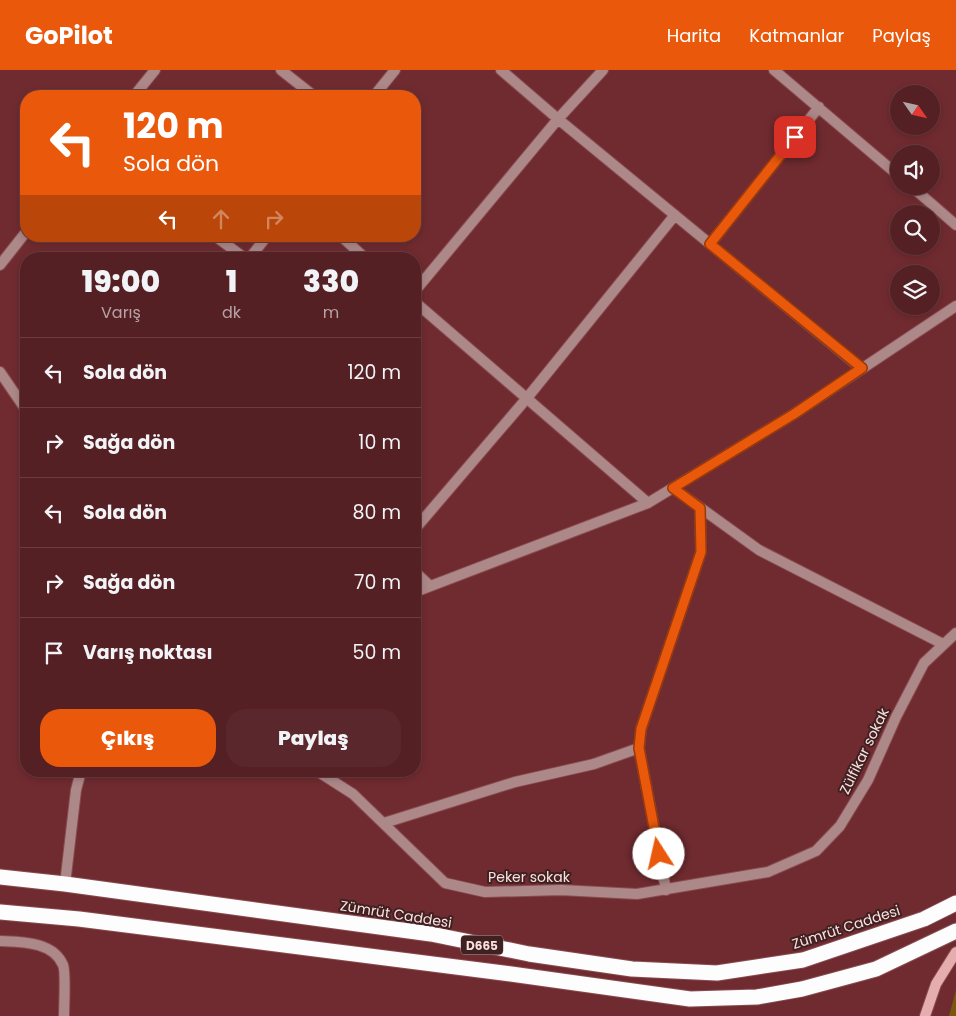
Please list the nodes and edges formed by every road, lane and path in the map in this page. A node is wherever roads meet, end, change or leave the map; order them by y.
1 (154, 70) edge
2 (281, 70) edge
3 (395, 70) edge
4 (501, 70) edge
5 (603, 70) edge
6 (774, 70) edge
7 (139, 90) edge
8 (306, 90) edge
9 (379, 90) edge
10 (819, 107) junction
11 (558, 119) junction
12 (890, 168) edge
13 (921, 195) edge
14 (675, 215) junction
15 (956, 225) edge
16 (20, 239) edge
17 (223, 242) edge
18 (262, 242) edge
19 (348, 242) edge
20 (710, 244) junction
21 (237, 252) edge
22 (254, 252) edge
23 (358, 252) edge
24 (0, 264) edge
25 (421, 284) edge
26 (956, 306) edge
27 (421, 307) edge
28 (862, 368) junction
29 (0, 372) edge
30 (527, 398) junction
31 (20, 401) edge
32 (673, 488) junction
33 (648, 502) junction
34 (700, 508) junction
35 (421, 522) edge
36 (421, 578) edge
37 (430, 586) junction
38 (421, 590) edge
39 (956, 633) edge
40 (943, 644) junction
41 (639, 748) junction
42 (79, 777) edge
43 (326, 777) edge
44 (384, 823) junction
45 (0, 877) edge
46 (66, 884) junction
47 (666, 890) junction
48 (956, 903) edge
49 (0, 912) edge
50 (956, 931) edge
51 (0, 940) edge
52 (956, 952) edge
53 (64, 1016) edge
54 (924, 1016) edge

1 - 7 street
2 - 8 street
3 - 9 street
4 - 11 street
5 - 11 street
6 - 10 street
10 - 12 street
10 - 20 street
11 - 14 street
11 - 25 street
13 - 15 street
14 - 20 street
14 - 30 street
16 - 24 street
17 - 21 street
18 - 22 street
19 - 23 street
20 - 28 street
26 - 28 street
27 - 30 street
28 - 32 street
29 - 31 street
30 - 33 street
30 - 35 street
32 - 33 street
32 - 34 street
33 - 37 street
34 - 40 street
34 - 41 street
36 - 37 street
37 - 38 street
39 - 40 street, Zülfikar sokak
40 - 47 street, Zülfikar sokak
41 - 44 street
41 - 47 street
42 - 46 street
43 - 44 street, Peker sokak
44 - 47 street, Peker sokak
45 - 46 highway, Zümrüt Caddesi / D665
46 - 48 highway, Zümrüt Caddesi / D665
49 - 50 highway, D665
51 - 53 street
52 - 54 street

